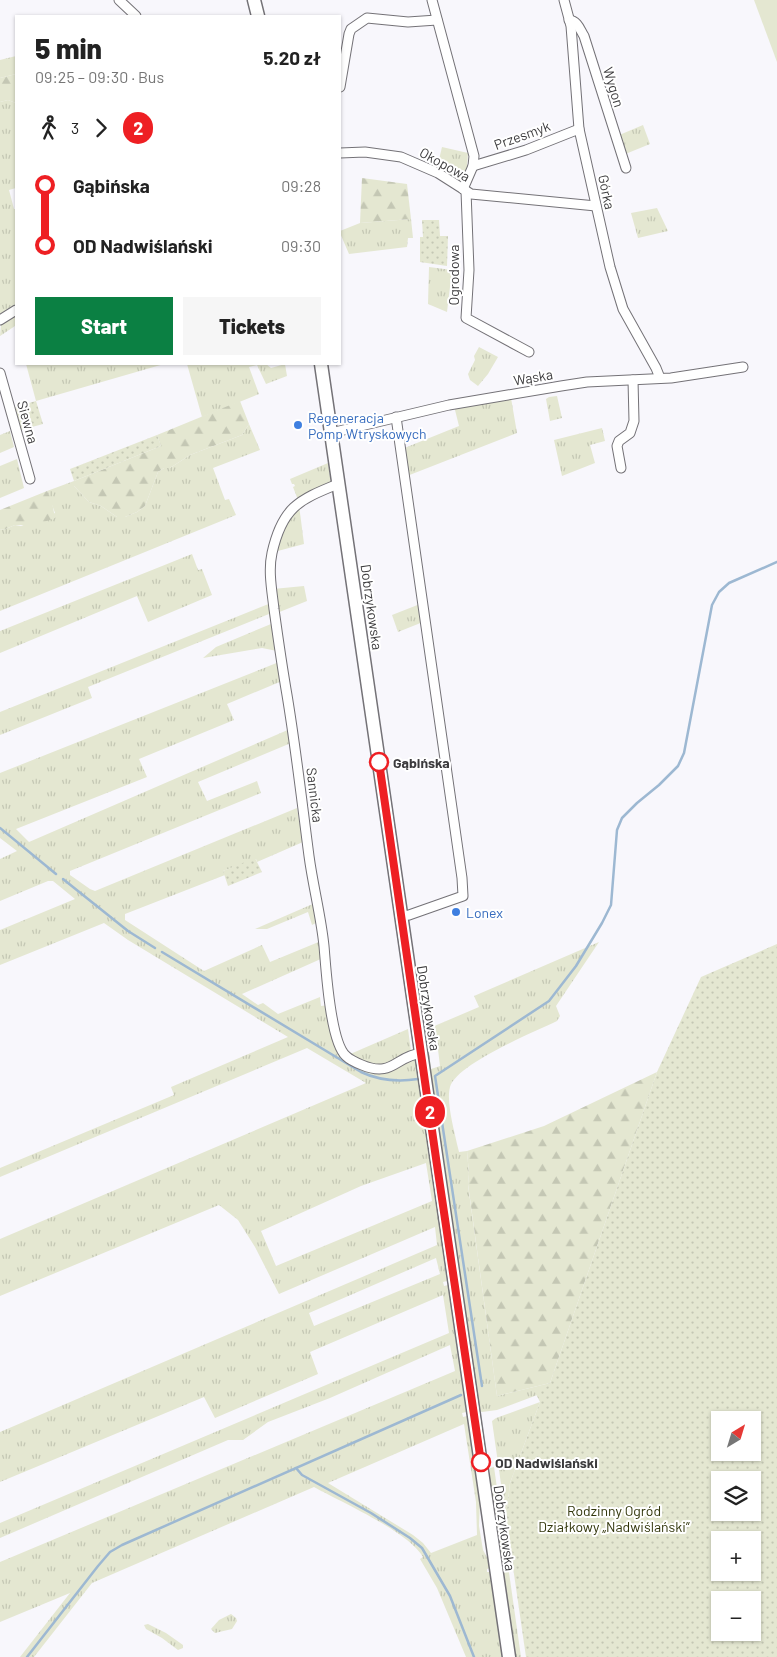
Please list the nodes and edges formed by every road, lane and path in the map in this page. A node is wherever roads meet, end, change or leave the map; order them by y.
1 (119, 0) edge
2 (254, 0) edge
3 (432, 0) edge
4 (564, 0) edge
5 (135, 15) edge
6 (258, 15) edge
7 (437, 20) junction
8 (569, 20) junction
9 (341, 80) edge
10 (579, 129) junction
11 (341, 153) edge
12 (473, 166) junction
13 (626, 168) dead end
14 (464, 190) junction
15 (596, 206) junction
16 (15, 311) edge
17 (0, 320) edge
18 (529, 352) dead end
19 (321, 365) edge
20 (743, 368) dead end
21 (0, 372) edge
22 (660, 378) junction
23 (634, 380) junction
24 (396, 417) junction
25 (331, 433) junction
26 (621, 468) dead end
27 (30, 479) dead end
28 (338, 484) junction
29 (400, 916) junction
30 (422, 1053) junction
31 (509, 1657) edge

1 - 5 street
2 - 6 main road
3 - 7 street
4 - 8 street, Górka
7 - 9 street
7 - 12 street
8 - 10 street, Górka
8 - 13 street, Wygon
10 - 12 street, Przesmyk
10 - 15 street, Górka
11 - 14 street, Okopowa
12 - 14 street, Ogrodowa
14 - 15 street, Okopowa
14 - 18 street, Ogrodowa
15 - 22 street, Górka
16 - 17 street
19 - 25 main road, Dobrzykowska
20 - 22 street, Wąska
21 - 27 street, Siewna
22 - 23 street, Wąska
23 - 24 street, Wąska
23 - 26 street
24 - 25 street, Wąska
24 - 29 street
25 - 28 main road, Dobrzykowska
28 - 29 main road, Dobrzykowska
28 - 30 street, Sannicka
29 - 30 main road, Dobrzykowska
30 - 31 main road, Dobrzykowska

